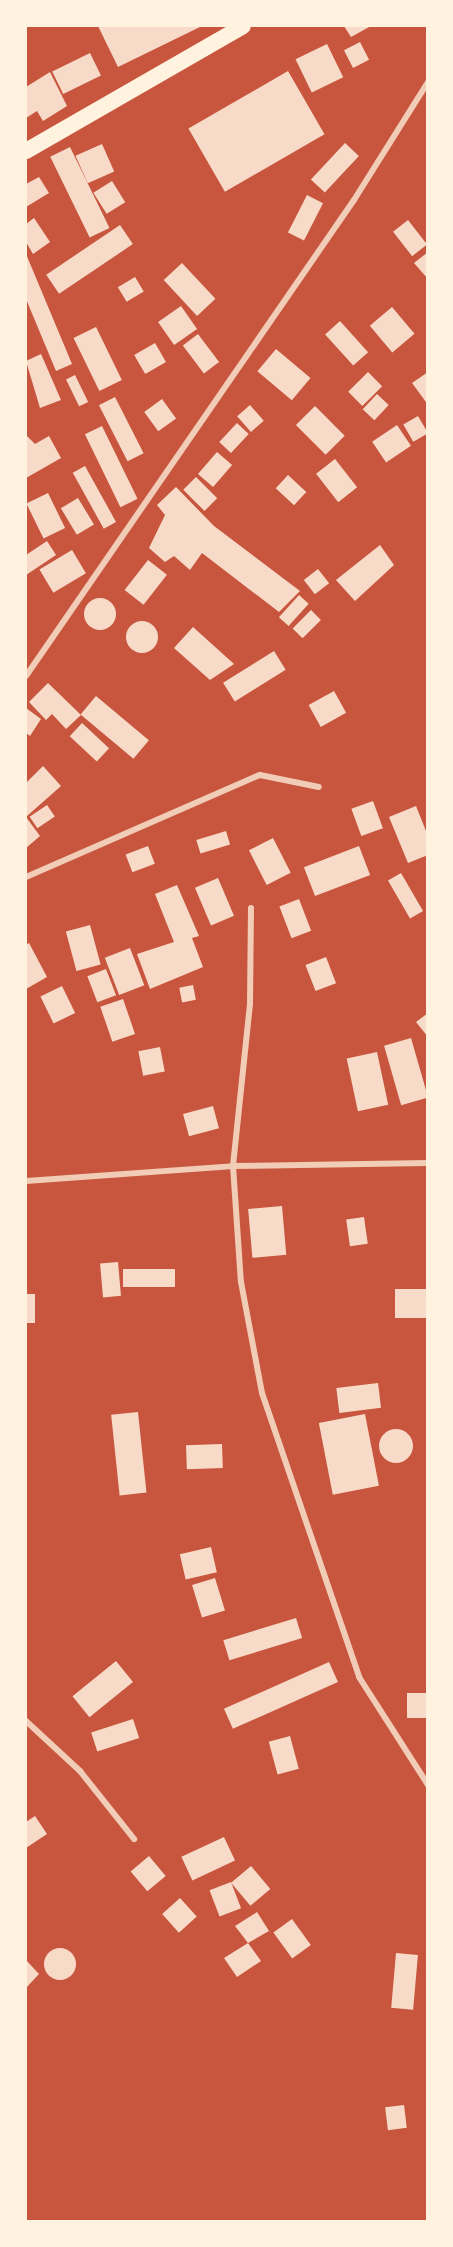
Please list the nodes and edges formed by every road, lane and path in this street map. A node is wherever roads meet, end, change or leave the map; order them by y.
1 (243, 26) edge
2 (428, 82) edge
3 (26, 151) edge
4 (26, 676) edge
5 (319, 787) dead end
6 (26, 877) edge
7 (250, 908) dead end
8 (428, 1163) edge
9 (233, 1166) junction
10 (26, 1181) edge
11 (26, 1720) edge
12 (428, 1785) edge
13 (134, 1839) dead end

1 - 3 highway
2 - 4 street
5 - 6 street
7 - 9 street
8 - 9 street
9 - 10 street
9 - 12 street
11 - 13 street

